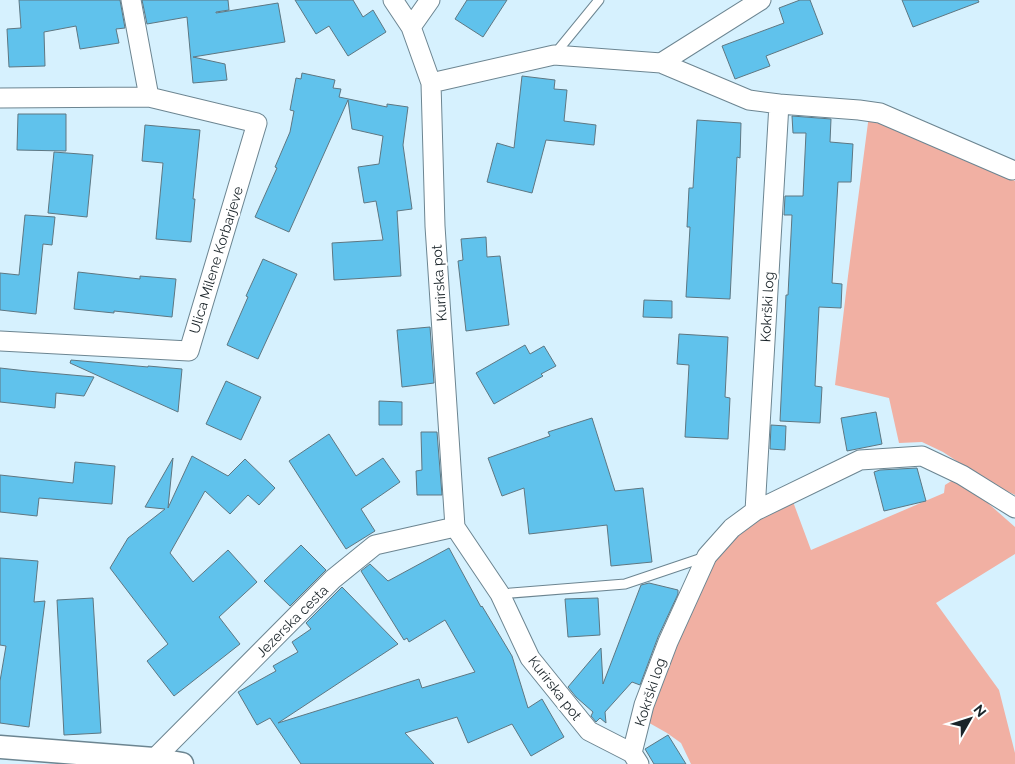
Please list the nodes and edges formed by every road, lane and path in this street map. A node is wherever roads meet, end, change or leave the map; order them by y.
1 (131, 0) edge
2 (393, 0) edge
3 (430, 0) edge
4 (599, 0) edge
5 (761, 0) edge
6 (411, 27) junction
7 (554, 55) junction
8 (661, 63) junction
9 (431, 83) junction
10 (149, 97) junction
11 (0, 98) edge
12 (779, 104) junction
13 (1012, 170) dead end
14 (0, 341) edge
15 (1015, 508) edge
16 (755, 510) junction
17 (455, 527) junction
18 (707, 556) junction
19 (500, 594) junction
20 (0, 747) edge
21 (42, 757) edge
22 (154, 759) junction
23 (636, 759) edge
24 (182, 764) edge

1 - 10 street
2 - 6 street, Kurirska pot
3 - 6 street
4 - 7 lane
5 - 8 street
6 - 9 street, Kurirska pot
7 - 8 street
7 - 9 street
8 - 12 street
9 - 17 street, Kurirska pot
10 - 11 street, Ulica Milene Korbarjeve
10 - 14 street, Ulica Milene Korbarjeve
12 - 13 street
12 - 16 street, Kokrški log
15 - 16 street, Kokrški log
16 - 18 street, Kokrški log
17 - 19 street, Kurirska pot
17 - 22 street, Jezerska cesta
18 - 19 lane
18 - 23 street, Kokrški log
19 - 23 street, Kurirska pot
20 - 21 street
21 - 22 street
22 - 24 street

